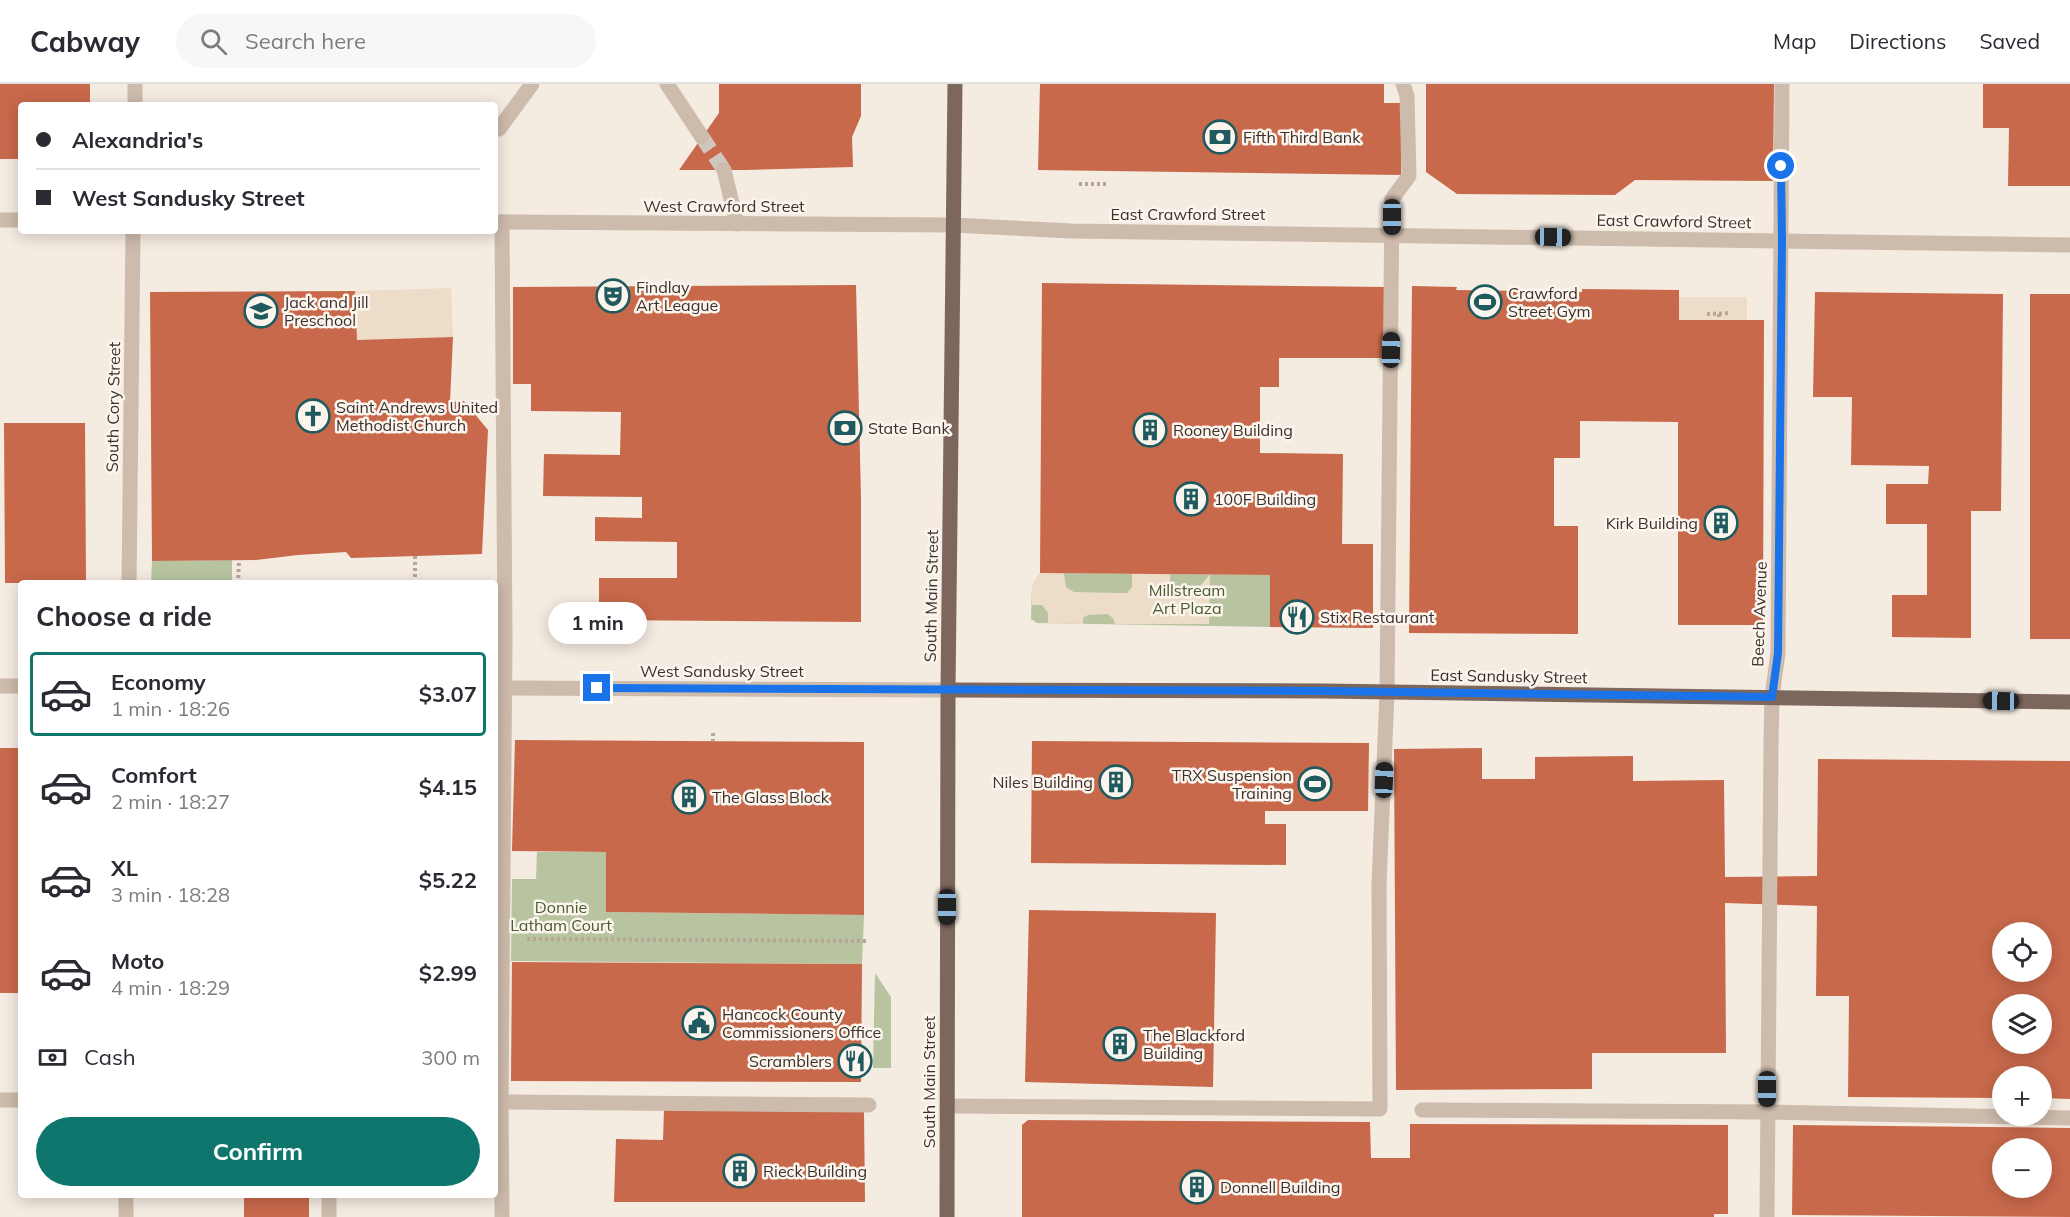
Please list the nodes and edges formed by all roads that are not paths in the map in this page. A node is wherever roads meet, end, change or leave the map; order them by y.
1 (135, 84) edge
2 (532, 84) edge
3 (667, 84) edge
4 (955, 84) edge
5 (1403, 84) edge
6 (1782, 84) edge
7 (135, 102) edge
8 (499, 129) dead end
9 (702, 137) tunnel mouth
10 (724, 170) tunnel mouth
11 (0, 220) edge
12 (18, 220) edge
13 (499, 222) edge
14 (737, 224) junction
15 (953, 225) junction
16 (133, 234) edge
17 (1392, 234) junction
18 (1782, 241) junction
19 (2070, 245) edge
20 (129, 580) edge
21 (0, 686) edge
22 (18, 686) edge
23 (500, 688) edge
24 (948, 690) junction
25 (1387, 693) junction
26 (1772, 697) junction
27 (2070, 702) edge
28 (0, 1100) edge
29 (18, 1100) edge
30 (498, 1102) edge
31 (869, 1106) dead end
32 (947, 1106) junction
33 (1422, 1110) dead end
34 (1767, 1112) junction
35 (2070, 1118) edge
36 (126, 1198) edge
37 (329, 1198) edge
38 (126, 1217) edge
39 (329, 1217) edge
40 (502, 1217) edge
41 (947, 1217) edge
42 (1767, 1217) edge

1 - 7 street
2 - 8 street
3 - 9 street
4 - 15 main road, South Main Street
5 - 17 street
6 - 18 street, Beech Avenue
10 - 14 street
11 - 12 street
13 - 14 street, West Crawford Street
13 - 23 street
14 - 15 street, West Crawford Street
15 - 17 street, East Crawford Street
15 - 24 main road, South Main Street
16 - 20 street, South Cory Street
17 - 18 street, East Crawford Street
17 - 25 street
18 - 19 street, East Crawford Street
18 - 26 street, Beech Avenue
21 - 22 street
23 - 24 street, West Sandusky Street
23 - 30 street
24 - 25 main road, East Sandusky Street
24 - 32 main road, South Main Street
25 - 26 main road, East Sandusky Street
25 - 32 street
26 - 27 main road, East Sandusky Street
26 - 34 street, Beech Avenue
28 - 29 street
30 - 31 street
30 - 40 street
32 - 41 main road, South Main Street
33 - 34 street
34 - 35 street
34 - 42 street, Beech Avenue
36 - 38 street
37 - 39 street

